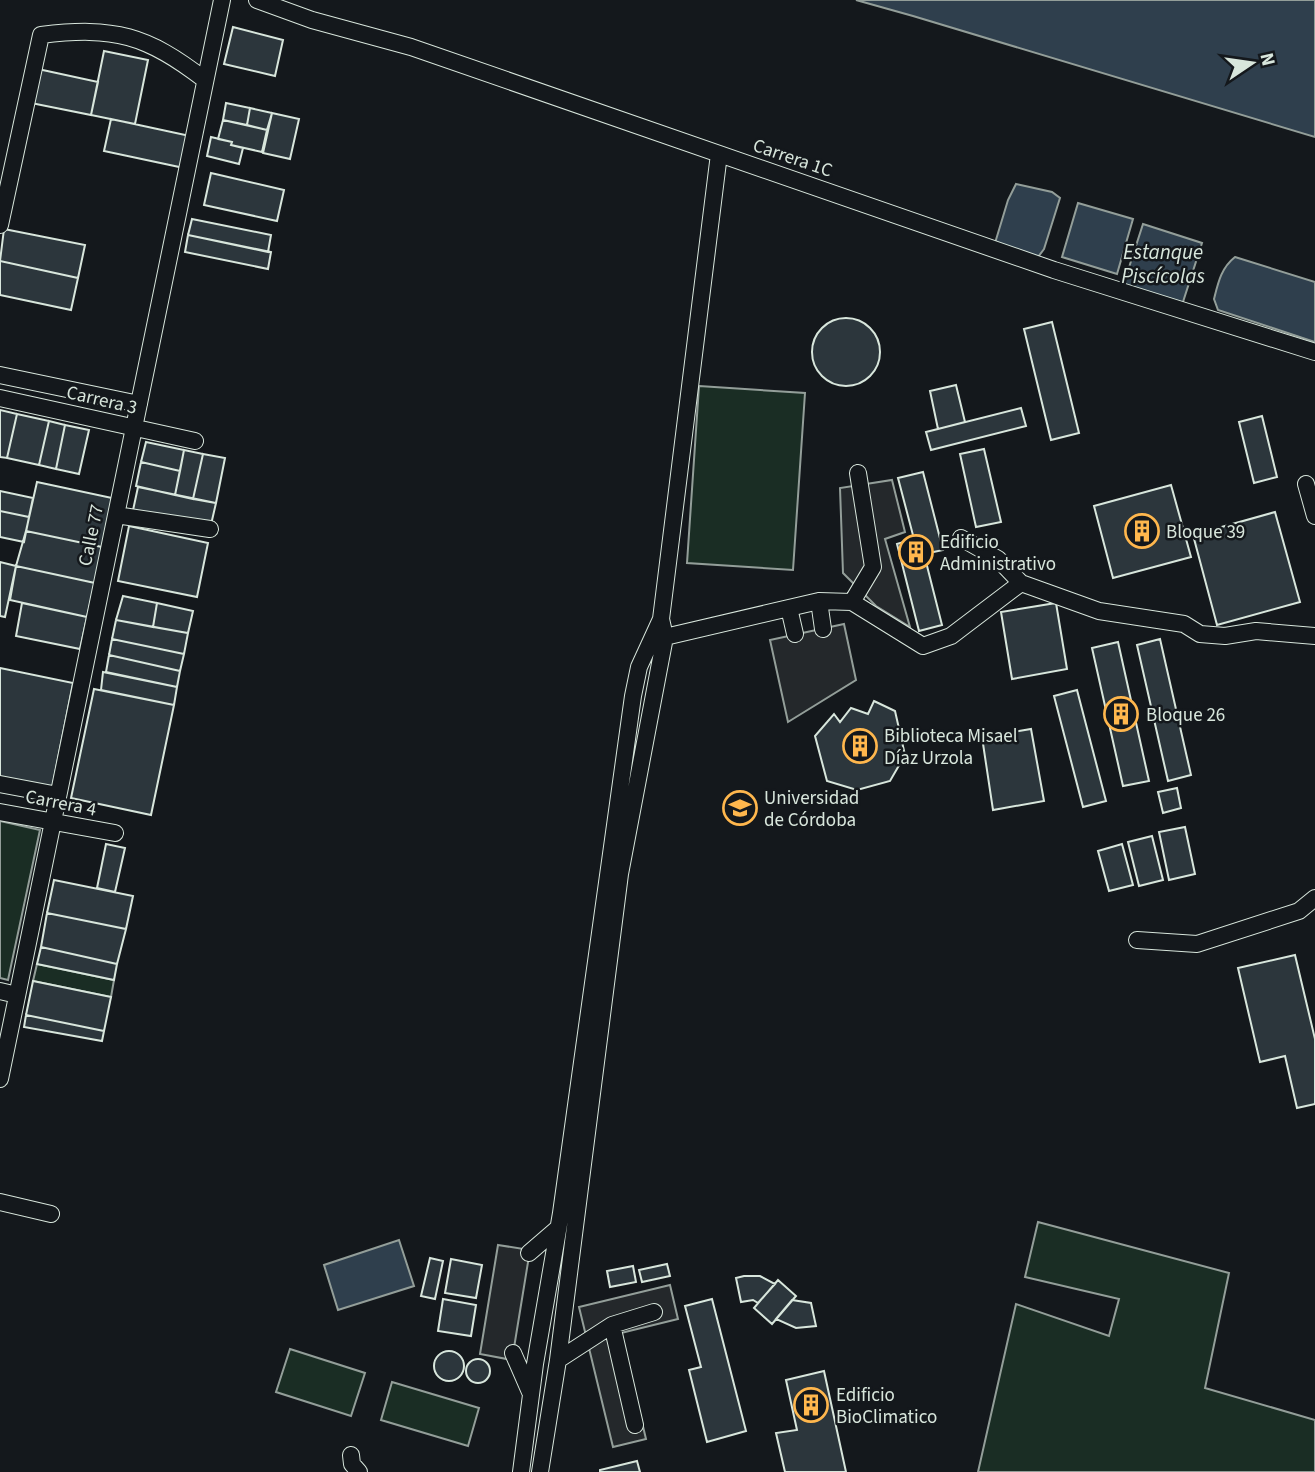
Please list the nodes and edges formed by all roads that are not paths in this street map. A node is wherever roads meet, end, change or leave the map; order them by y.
1 (222, 0) edge
2 (257, 0) edge
3 (205, 80) junction
4 (719, 154) junction
5 (0, 225) edge
6 (1315, 352) edge
7 (0, 374) edge
8 (0, 398) edge
9 (139, 404) junction
10 (134, 428) junction
11 (195, 442) dead end
12 (858, 474) dead end
13 (1306, 484) dead end
14 (116, 515) junction
15 (1315, 516) edge
16 (210, 529) dead end
17 (961, 538) dead end
18 (1021, 583) junction
19 (819, 601) junction
20 (852, 602) junction
21 (789, 608) junction
22 (661, 618) junction
23 (823, 629) dead end
24 (795, 634) dead end
25 (1315, 636) edge
26 (665, 637) junction
27 (646, 648) junction
28 (0, 784) edge
29 (58, 795) junction
30 (0, 812) edge
31 (53, 822) junction
32 (115, 833) dead end
33 (1315, 898) edge
34 (1137, 940) dead end
35 (0, 991) edge
36 (17, 995) junction
37 (592, 1043) junction
38 (0, 1079) edge
39 (0, 1202) edge
40 (51, 1214) dead end
41 (565, 1219) junction
42 (529, 1253) dead end
43 (654, 1312) dead end
44 (612, 1325) junction
45 (513, 1353) dead end
46 (558, 1360) junction
47 (531, 1394) junction
48 (635, 1425) dead end
49 (351, 1455) dead end
50 (359, 1472) edge
51 (521, 1472) edge
52 (541, 1472) edge

1 - 3 street, Calle 77
2 - 4 street, Carrera 1C
3 - 5 street
3 - 9 street, Calle 77
4 - 6 street, Carrera 1C
4 - 22 street
7 - 9 street, Carrera 3
8 - 10 street, Carrera 3
9 - 10 street, Calle 77
10 - 11 street, Carrera 3
10 - 14 street, Calle 77
12 - 20 street
13 - 15 street
14 - 16 street
14 - 29 street, Calle 77
17 - 18 street
18 - 20 street
18 - 25 street
19 - 20 street
19 - 21 street
19 - 23 street
21 - 24 street
21 - 26 street
22 - 26 street
22 - 27 street
26 - 27 street
26 - 37 street
27 - 37 street
28 - 29 street, Carrera 4
29 - 31 street, Calle 77
30 - 31 street, Carrera 4
31 - 32 street, Carrera 4
31 - 36 street, Calle 77
33 - 34 street
35 - 36 street
36 - 38 street, Calle 77
37 - 41 street
39 - 40 street
41 - 42 street
41 - 46 street
41 - 47 street
43 - 44 street
44 - 46 street
44 - 48 street
45 - 47 street
46 - 52 street
47 - 51 street
49 - 50 street

